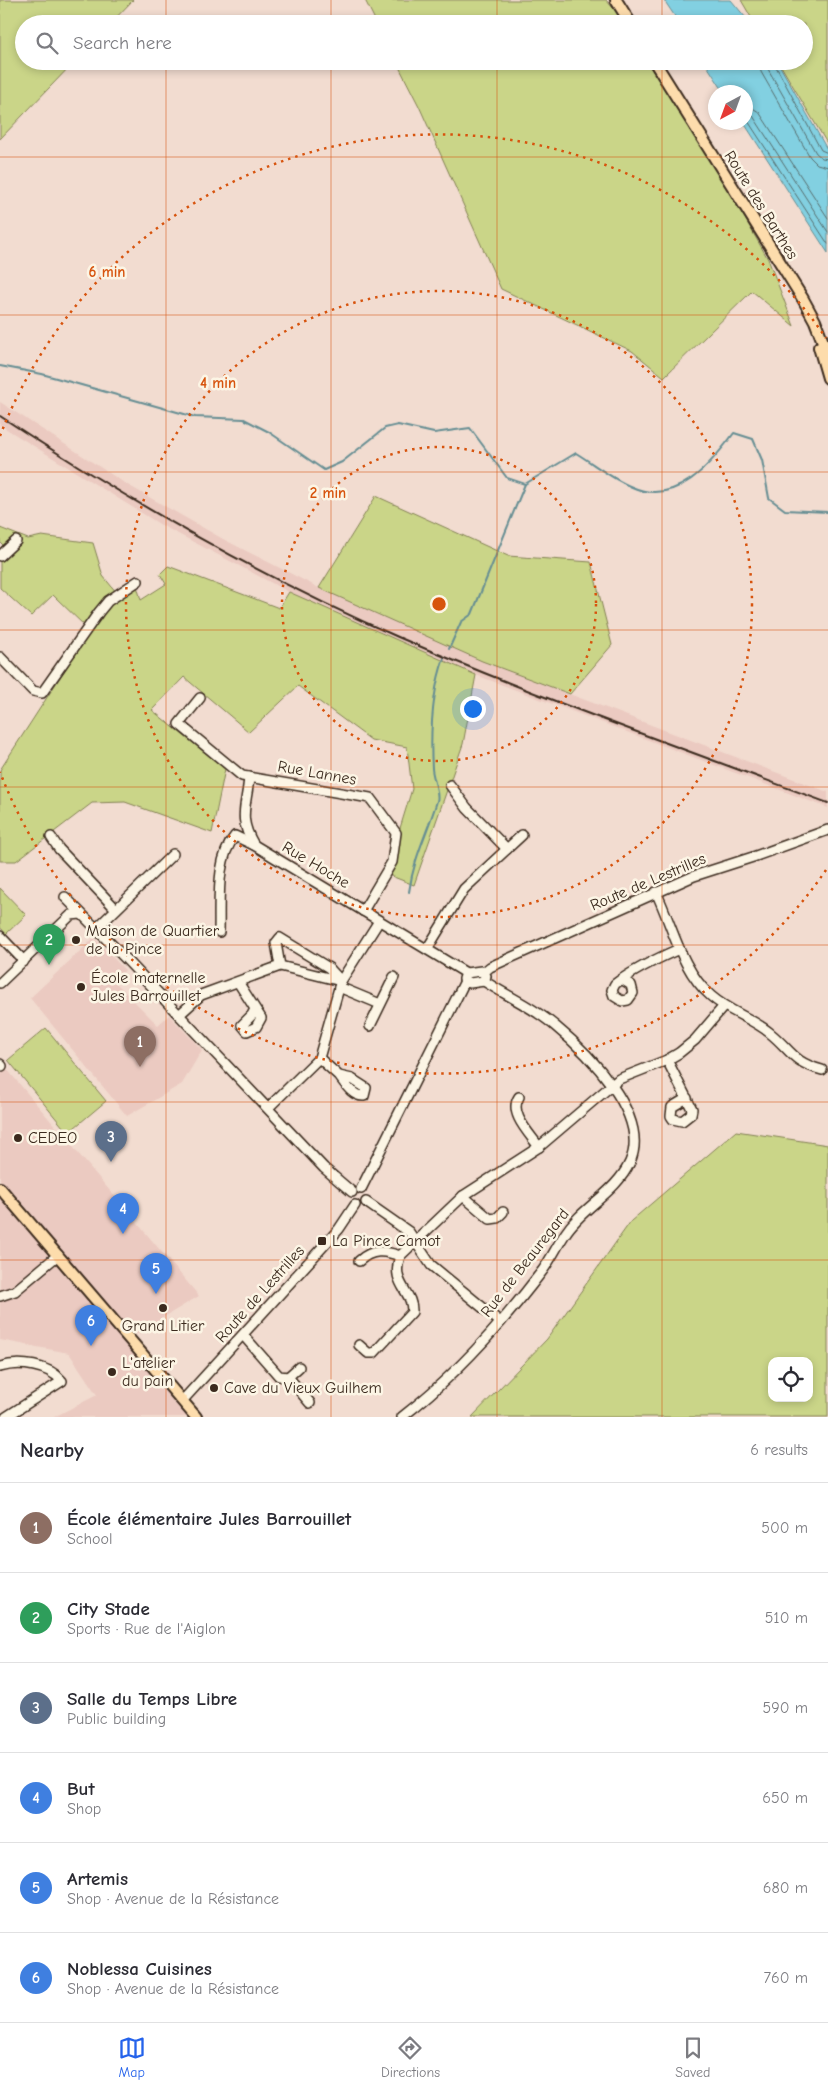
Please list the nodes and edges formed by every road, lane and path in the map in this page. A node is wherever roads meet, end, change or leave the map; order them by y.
1 (616, 0) edge
2 (625, 15) edge
3 (660, 70) edge
4 (795, 288) junction
5 (828, 355) edge
6 (828, 372) edge
7 (16, 541) dead end
8 (0, 556) edge
9 (138, 581) dead end
10 (0, 657) edge
11 (200, 698) dead end
12 (249, 777) junction
13 (450, 786) dead end
14 (828, 830) edge
15 (522, 835) dead end
16 (51, 838) dead end
17 (254, 845) junction
18 (507, 849) junction
19 (173, 854) dead end
20 (656, 892) junction
21 (65, 897) dead end
22 (116, 909) junction
23 (362, 911) junction
24 (81, 914) junction
25 (379, 921) junction
26 (97, 928) junction
27 (219, 932) dead end
28 (0, 936) edge
29 (680, 949) junction
30 (427, 950) junction
31 (24, 961) junction
32 (280, 966) junction
33 (484, 976) junction
34 (394, 977) dead end
35 (465, 977) junction
36 (624, 980) dead end
37 (238, 982) junction
38 (0, 983) edge
39 (340, 984) junction
40 (380, 1004) junction
41 (724, 1006) junction
42 (255, 1008) dead end
43 (179, 1014) junction
44 (370, 1026) dead end
45 (319, 1058) junction
46 (667, 1060) junction
47 (822, 1070) dead end
48 (339, 1076) dead end
49 (612, 1085) junction
50 (519, 1097) dead end
51 (687, 1098) dead end
52 (268, 1108) junction
53 (539, 1147) junction
54 (0, 1188) edge
55 (361, 1189) junction
56 (352, 1192) junction
57 (463, 1196) junction
58 (366, 1202) junction
59 (354, 1205) junction
60 (503, 1212) dead end
61 (415, 1240) junction
62 (58, 1255) junction
63 (400, 1256) junction
64 (360, 1261) dead end
65 (0, 1296) edge
66 (499, 1322) junction
67 (243, 1335) junction
68 (359, 1345) dead end
69 (0, 1367) edge
70 (299, 1367) dead end
71 (288, 1377) junction
72 (182, 1400) junction
73 (310, 1403) dead end
74 (6, 1417) edge
75 (196, 1417) edge
76 (402, 1417) edge

1 - 2 main road
3 - 4 main road, Route des Barthes
4 - 5 main road, Route des Barthes
4 - 6 main road, Route des Barthes
7 - 8 street
9 - 10 street
11 - 12 street, Rue Lannes
12 - 17 street
12 - 23 street, Rue Lannes
13 - 18 street
14 - 20 street, Route de Lestrilles
15 - 18 street
16 - 22 street
17 - 23 street, Rue Hoche
17 - 27 street, Rue Hoche
18 - 30 street
19 - 22 street
20 - 29 street
20 - 33 street, Route de Lestrilles
21 - 24 street
22 - 26 street
23 - 25 street, Rue Hoche
24 - 26 street
24 - 31 street
25 - 30 street, Rue Hoche
25 - 39 street
26 - 43 street
28 - 31 street
29 - 36 street
29 - 41 street
30 - 35 street, Rue Hoche
31 - 38 street
32 - 37 street
32 - 39 street
32 - 39 street
33 - 35 street
33 - 49 street, Rue de Beauregard
34 - 40 street
35 - 55 street
37 - 42 street
37 - 43 street
39 - 40 street
39 - 45 street
40 - 44 street
41 - 46 street
41 - 47 street
43 - 52 street
45 - 48 street
45 - 52 street
46 - 49 street
46 - 51 street
49 - 53 street
49 - 66 street, Rue de Beauregard
50 - 53 street
52 - 56 street
53 - 57 street
54 - 62 main road
55 - 56 street
55 - 58 street
56 - 59 street
57 - 60 street
57 - 61 street
58 - 59 street
58 - 61 street
59 - 67 street, Route de Lestrilles
61 - 63 street
61 - 66 street
62 - 65 street
62 - 72 main road
63 - 64 street
63 - 68 street
66 - 76 street, Rue de Beauregard
67 - 71 street
67 - 72 street, Route de Lestrilles
69 - 74 street
70 - 71 street
71 - 73 street
72 - 75 main road

